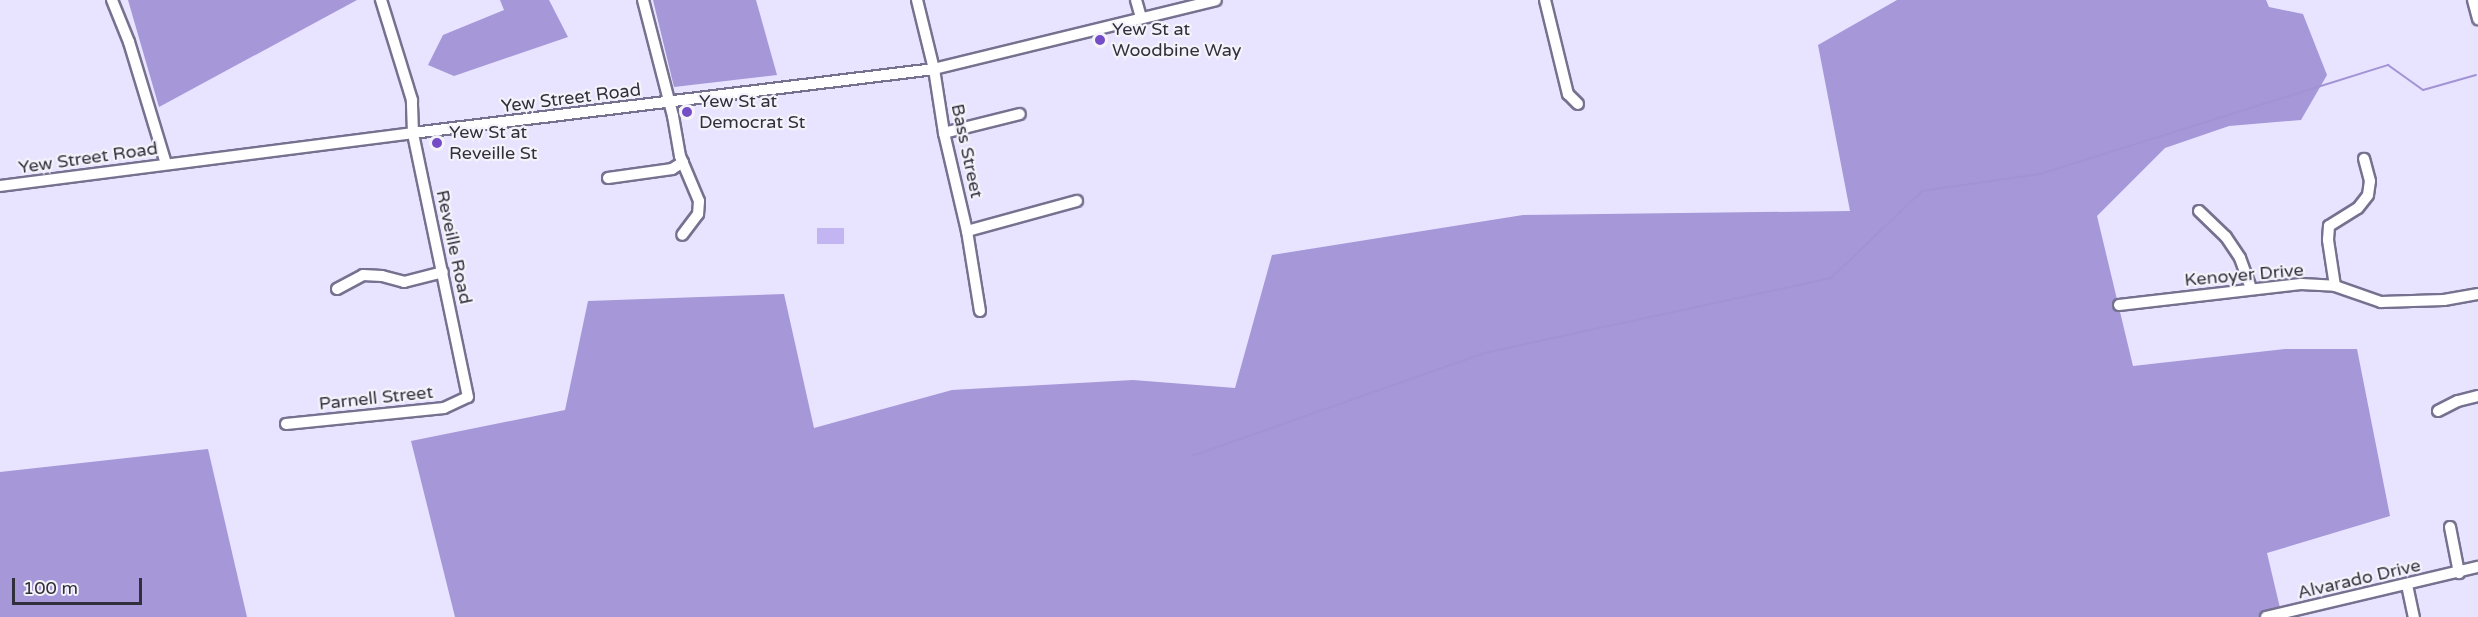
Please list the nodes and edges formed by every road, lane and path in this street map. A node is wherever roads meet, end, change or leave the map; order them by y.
1 (112, 0) edge
2 (381, 0) edge
3 (643, 0) edge
4 (917, 0) edge
5 (1136, 0) edge
6 (1216, 0) edge
7 (1545, 0) edge
8 (2473, 0) edge
9 (1141, 18) junction
10 (2478, 19) edge
11 (934, 69) junction
12 (669, 103) junction
13 (1578, 104) dead end
14 (1020, 114) dead end
15 (413, 133) junction
16 (944, 133) junction
17 (2364, 159) dead end
18 (683, 162) junction
19 (166, 164) junction
20 (608, 178) dead end
21 (0, 186) edge
22 (1077, 201) dead end
23 (2199, 211) dead end
24 (967, 231) junction
25 (682, 235) dead end
26 (443, 272) junction
27 (2335, 286) junction
28 (2251, 288) junction
29 (337, 289) dead end
30 (2478, 294) edge
31 (2119, 305) dead end
32 (980, 310) dead end
33 (2478, 396) edge
34 (468, 397) joint
35 (2438, 411) dead end
36 (286, 424) dead end
37 (2450, 527) dead end
38 (2478, 567) edge
39 (2459, 573) junction
40 (2407, 585) junction
41 (2266, 617) edge
42 (2414, 617) edge

1 - 19 street
2 - 15 street, Reveille Road
3 - 12 street
4 - 11 street, Bass Street
5 - 9 street
6 - 9 street, Yew Street Road
7 - 13 street
8 - 10 street
9 - 11 street, Yew Street Road
11 - 12 street, Yew Street Road
11 - 16 street, Bass Street
12 - 15 street, Yew Street Road
12 - 18 street
14 - 16 street
15 - 19 street, Yew Street Road
15 - 26 street, Reveille Road
16 - 24 street, Bass Street
17 - 27 street
18 - 20 street
18 - 25 street
19 - 21 street, Yew Street Road
22 - 24 street
23 - 28 street
24 - 32 street, Bass Street
26 - 29 street
26 - 34 street, Reveille Road
27 - 28 street, Kenoyer Drive
27 - 30 street, Kenoyer Drive
28 - 31 street, Kenoyer Drive
33 - 35 street
34 - 36 street, Parnell Street
37 - 39 street
38 - 39 street, Alvarado Drive
39 - 40 street, Alvarado Drive
40 - 41 street, Alvarado Drive
40 - 42 street

